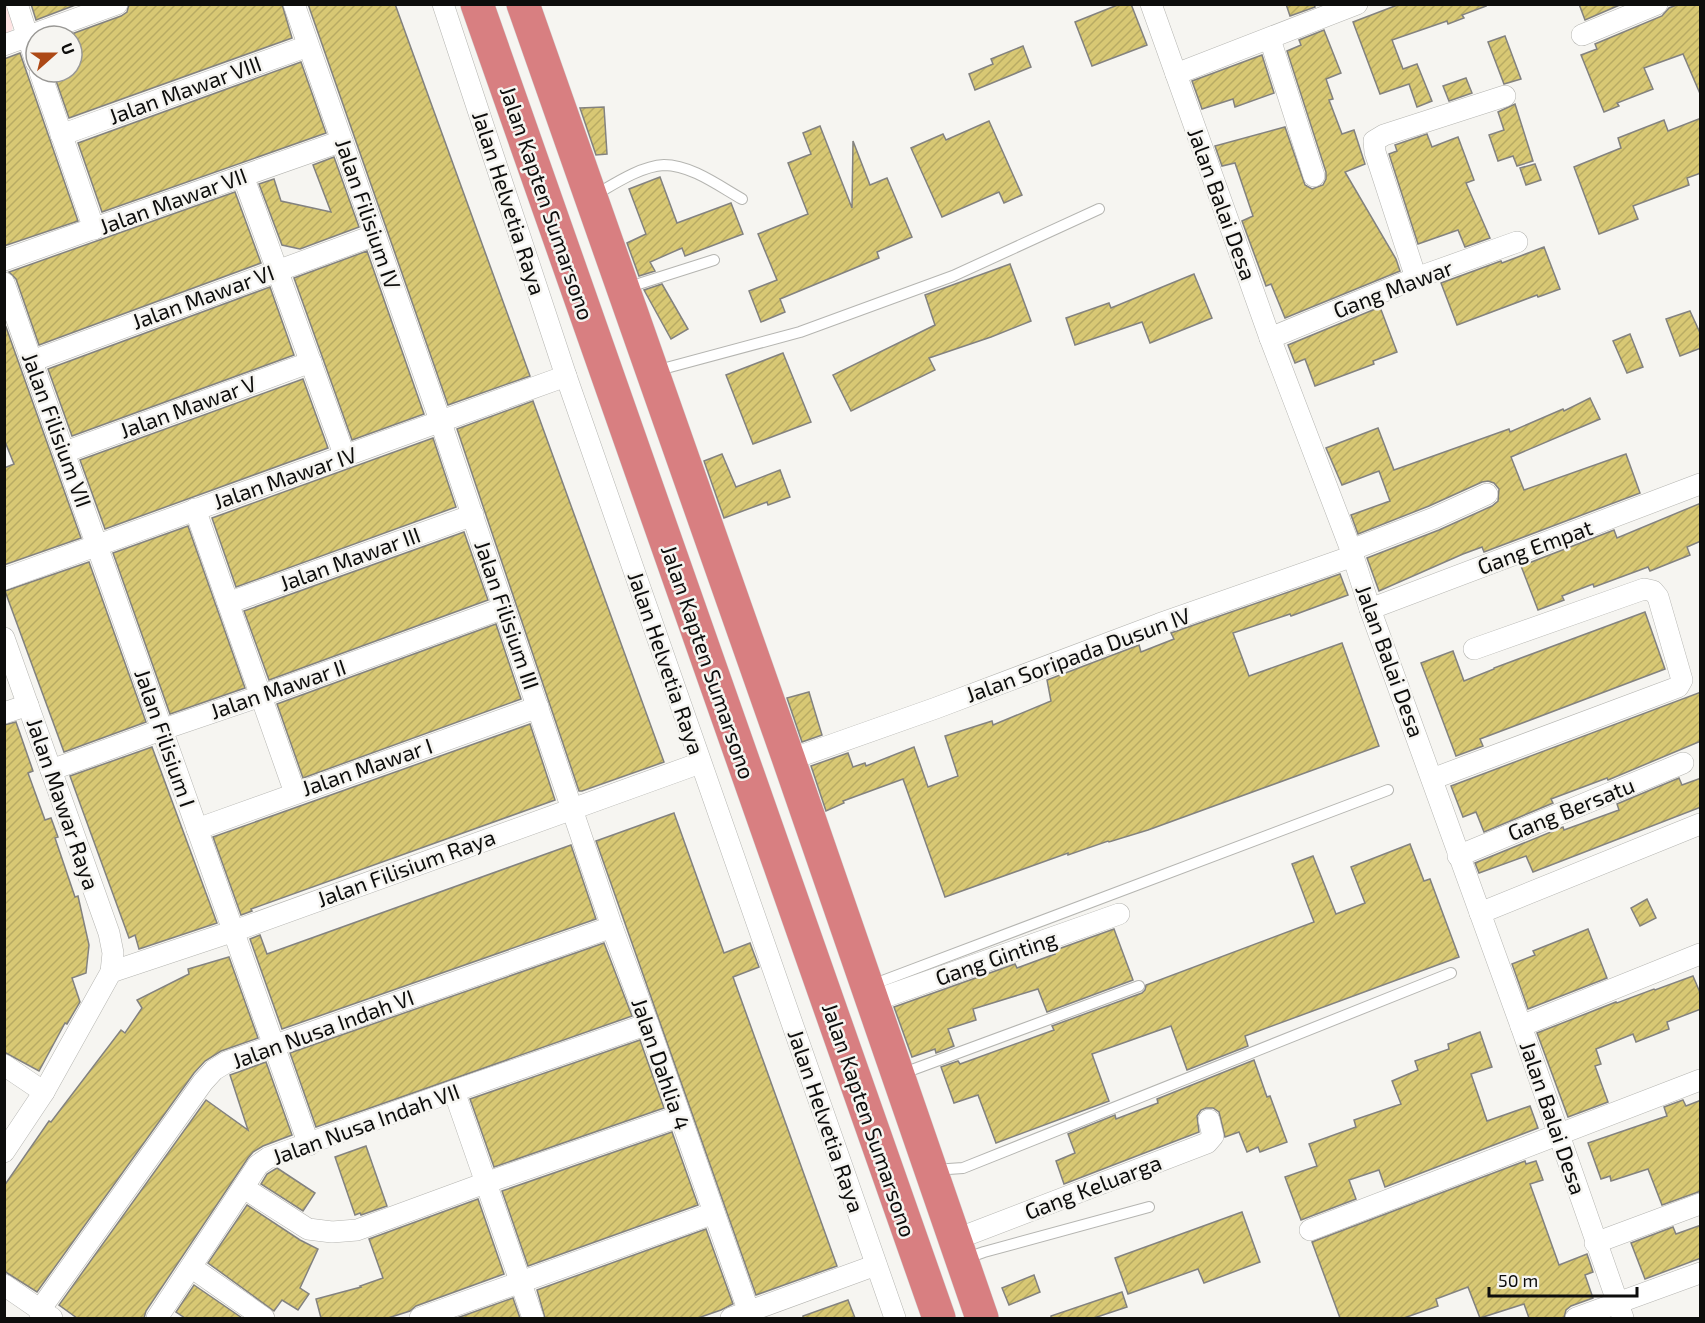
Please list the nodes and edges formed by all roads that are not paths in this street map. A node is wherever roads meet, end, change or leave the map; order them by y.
1 (17, 4) edge
2 (117, 4) edge
3 (294, 4) edge
4 (443, 4) edge
5 (477, 4) edge
6 (524, 4) edge
7 (1151, 4) edge
8 (1357, 4) edge
9 (1657, 4) edge
10 (63, 24) edge
11 (24, 25) edge
12 (1582, 35) dead end
13 (24, 38) edge
14 (1270, 39) junction
15 (4, 45) edge
16 (308, 46) junction
17 (1176, 74) junction
18 (44, 84) edge
19 (1505, 96) dead end
20 (61, 135) junction
21 (342, 141) junction
22 (243, 176) junction
23 (1314, 176) dead end
24 (591, 197) junction
25 (742, 199) dead end
26 (1099, 209) dead end
27 (94, 229) junction
28 (375, 235) junction
29 (1516, 242) dead end
30 (4, 260) edge
31 (714, 260) dead end
32 (278, 270) junction
33 (1416, 278) junction
34 (4, 283) edge
35 (623, 289) junction
36 (1270, 338) junction
37 (32, 361) junction
38 (311, 362) junction
39 (652, 372) junction
40 (566, 376) junction
41 (441, 423) junction
42 (65, 452) junction
43 (345, 457) junction
44 (1701, 484) edge
45 (1487, 494) dead end
46 (195, 509) junction
47 (472, 515) junction
48 (97, 544) junction
49 (1352, 553) junction
50 (717, 557) junction
51 (676, 572) junction
52 (4, 579) edge
53 (228, 603) junction
54 (504, 608) junction
55 (1370, 609) junction
56 (4, 638) edge
57 (1474, 649) dead end
58 (261, 696) junction
59 (28, 705) junction
60 (538, 707) junction
61 (4, 713) edge
62 (161, 730) junction
63 (796, 757) junction
64 (700, 762) junction
65 (1683, 763) dead end
66 (51, 770) junction
67 (1432, 779) junction
68 (1388, 790) dead end
69 (295, 793) junction
70 (573, 808) junction
71 (1701, 824) edge
72 (197, 829) junction
73 (1458, 856) junction
74 (1480, 913) junction
75 (1119, 915) dead end
76 (612, 927) junction
77 (234, 931) junction
78 (1701, 954) edge
79 (111, 972) junction
80 (1451, 973) dead end
81 (1139, 986) dead end
82 (870, 994) junction
83 (648, 1024) junction
84 (1521, 1026) junction
85 (274, 1046) junction
86 (4, 1065) edge
87 (898, 1076) junction
88 (1701, 1080) edge
89 (454, 1091) junction
90 (44, 1092) junction
91 (680, 1116) junction
92 (1209, 1120) dead end
93 (1560, 1135) junction
94 (309, 1144) junction
95 (4, 1152) edge
96 (930, 1170) junction
97 (485, 1183) junction
98 (244, 1188) junction
99 (1701, 1204) edge
100 (1149, 1207) dead end
101 (714, 1214) junction
102 (1310, 1230) dead end
103 (1595, 1243) junction
104 (958, 1250) junction
105 (876, 1265) junction
106 (191, 1267) junction
107 (1701, 1272) edge
108 (521, 1283) junction
109 (4, 1285) edge
110 (1620, 1311) edge
111 (46, 1315) edge
112 (744, 1316) edge
113 (157, 1318) edge
114 (264, 1318) edge
115 (420, 1318) edge
116 (533, 1318) edge
117 (895, 1318) edge
118 (939, 1318) edge
119 (982, 1318) edge
120 (1576, 1318) edge

1 - 11 street
2 - 10 street
3 - 16 street, Jalan Filisium IV
4 - 40 street, Jalan Helvetia Raya
5 - 51 highway, Jalan Kapten Sumarsono
6 - 24 highway, Jalan Kapten Sumarsono
7 - 17 street, Jalan Balai Desa
8 - 14 street
9 - 12 street
13 - 15 street
14 - 17 street
14 - 23 street
16 - 20 street, Jalan Mawar VIII
16 - 21 street, Jalan Filisium IV
17 - 36 street, Jalan Balai Desa
18 - 20 street
19 - 33 street
20 - 27 street
21 - 22 street, Jalan Mawar VII
21 - 28 street, Jalan Filisium IV
22 - 27 street, Jalan Mawar VII
22 - 32 street
24 - 25 lane
24 - 35 highway, Jalan Kapten Sumarsono
26 - 39 lane
27 - 30 street, Jalan Mawar VII
28 - 32 street, Jalan Mawar VI
28 - 41 street, Jalan Filisium IV
29 - 33 street, Gang Mawar
31 - 35 lane
32 - 37 street, Jalan Mawar VI
32 - 38 street
33 - 36 street, Gang Mawar
34 - 37 street, Jalan Filisium VII
35 - 39 highway, Jalan Kapten Sumarsono
36 - 49 street, Jalan Balai Desa
37 - 42 street, Jalan Filisium VII
38 - 42 street, Jalan Mawar V
38 - 43 street
39 - 50 highway, Jalan Kapten Sumarsono
40 - 41 street, Jalan Mawar IV
40 - 64 street, Jalan Helvetia Raya
41 - 43 street, Jalan Mawar IV
41 - 47 street, Jalan Filisium III
42 - 48 street, Jalan Filisium VII
43 - 46 street, Jalan Mawar IV
44 - 55 street, Gang Empat
45 - 49 street, Jalan Soripada Dusun IV
46 - 48 street, Jalan Mawar IV
46 - 53 street
47 - 53 street, Jalan Mawar III
47 - 54 street, Jalan Filisium III
48 - 52 street, Jalan Mawar IV
48 - 62 street, Jalan Filisium I
49 - 55 street, Jalan Balai Desa
49 - 63 street, Jalan Soripada Dusun IV
50 - 51 highway
50 - 63 highway, Jalan Kapten Sumarsono
51 - 118 highway, Jalan Kapten Sumarsono
53 - 58 street
54 - 58 street, Jalan Mawar II
54 - 60 street, Jalan Filisium III
55 - 67 street, Jalan Balai Desa
56 - 59 street, Jalan Mawar Raya
57 - 67 street
58 - 62 street, Jalan Mawar II
58 - 69 street
59 - 61 street
59 - 66 street, Jalan Mawar Raya
60 - 69 street, Jalan Mawar I
60 - 70 street, Jalan Filisium III
62 - 66 street, Jalan Mawar II
62 - 72 street, Jalan Filisium I
63 - 82 highway, Jalan Kapten Sumarsono
64 - 70 street, Jalan Filisium Raya
64 - 105 street, Jalan Helvetia Raya
65 - 73 street, Gang Bersatu
66 - 79 street, Jalan Mawar Raya
67 - 73 street, Jalan Balai Desa
68 - 82 lane
69 - 72 street, Jalan Mawar I
70 - 76 street, Jalan Dahlia 4
70 - 77 street, Jalan Filisium Raya
71 - 74 street
72 - 77 street, Jalan Filisium I
73 - 74 street, Jalan Balai Desa
74 - 84 street, Jalan Balai Desa
75 - 82 street, Gang Ginting
76 - 83 street, Jalan Dahlia 4
76 - 85 street, Jalan Nusa Indah VI
77 - 79 street, Jalan Filisium Raya
77 - 85 street, Jalan Filisium I
78 - 84 street
79 - 90 street
80 - 96 lane
81 - 87 lane
82 - 87 highway, Jalan Kapten Sumarsono
83 - 89 street, Jalan Nusa Indah VII
83 - 91 street, Jalan Dahlia 4
84 - 93 street, Jalan Balai Desa
85 - 94 street, Jalan Filisium I
85 - 111 street, Jalan Nusa Indah VI
86 - 90 street
87 - 96 highway, Jalan Kapten Sumarsono
88 - 93 street
89 - 94 street, Jalan Nusa Indah VII
89 - 97 street
90 - 95 street
91 - 97 street
91 - 101 street, Jalan Dahlia 4
92 - 104 street, Gang Keluarga
93 - 102 street
93 - 103 street, Jalan Balai Desa
94 - 98 street, Jalan Nusa Indah VII
96 - 104 highway, Jalan Kapten Sumarsono
97 - 98 street
97 - 108 street
98 - 106 street, Jalan Nusa Indah VII
99 - 103 street
100 - 104 lane
101 - 108 street
101 - 112 street, Jalan Dahlia 4
103 - 110 street, Jalan Balai Desa
104 - 119 highway, Jalan Kapten Sumarsono
105 - 112 street
105 - 117 street, Jalan Helvetia Raya
106 - 113 street, Jalan Nusa Indah VII
106 - 114 street
107 - 110 street
108 - 115 street
108 - 116 street
109 - 111 street
110 - 120 street

